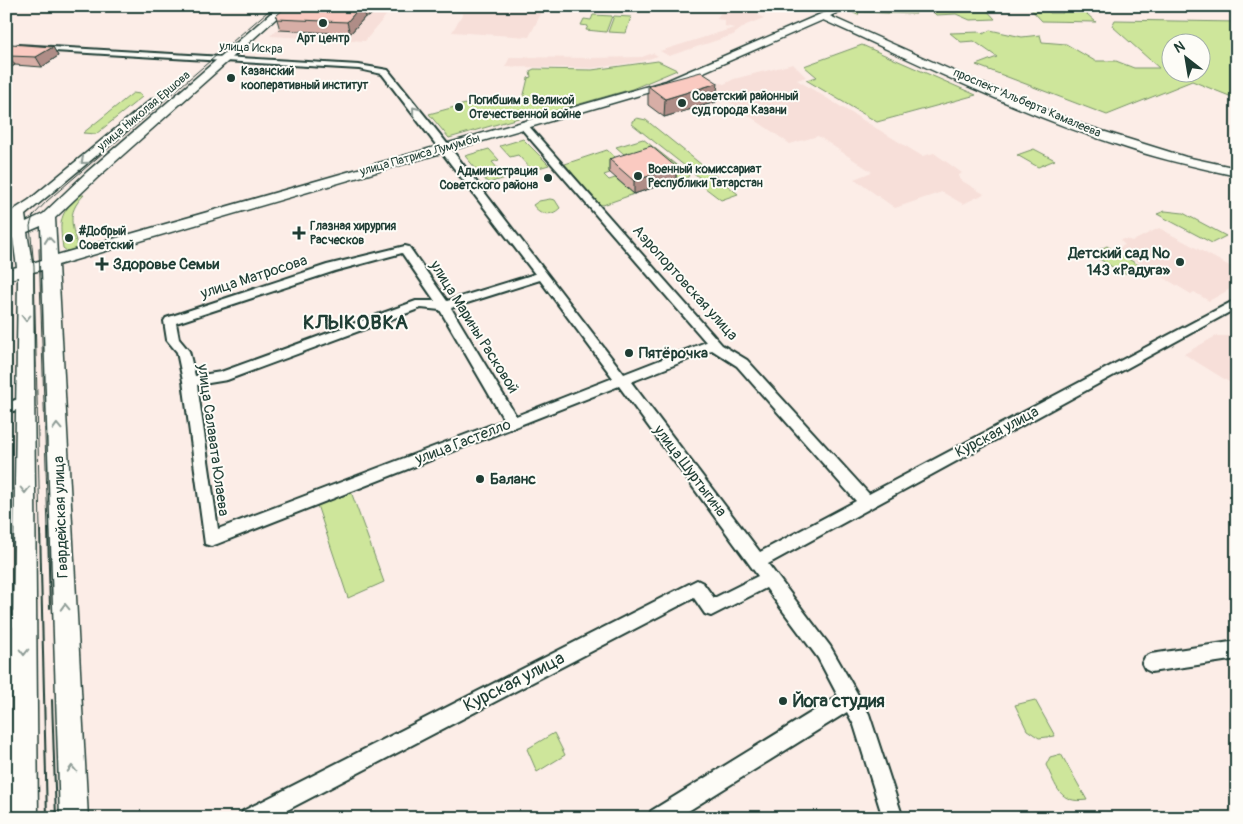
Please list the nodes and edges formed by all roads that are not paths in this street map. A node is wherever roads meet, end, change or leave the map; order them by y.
1 (271, 6) edge
2 (280, 6) edge
3 (285, 6) edge
4 (847, 6) edge
5 (826, 12) edge
6 (258, 23) junction
7 (230, 39) dead end
8 (6, 55) edge
9 (215, 56) junction
10 (194, 69) dead end
11 (183, 80) dead end
12 (168, 91) dead end
13 (524, 126) junction
14 (446, 148) junction
15 (1237, 172) edge
16 (48, 217) junction
17 (12, 218) edge
18 (13, 234) edge
19 (405, 249) joint
20 (51, 262) junction
21 (25, 270) junction
22 (6, 275) edge
23 (543, 275) junction
24 (1237, 303) edge
25 (444, 306) junction
26 (170, 320) joint
27 (714, 344) junction
28 (622, 380) junction
29 (190, 382) junction
30 (16, 405) edge
31 (513, 423) junction
32 (867, 502) junction
33 (211, 539) joint
34 (757, 562) junction
35 (769, 578) junction
36 (15, 619) edge
37 (1237, 650) edge
38 (1151, 663) dead end
39 (850, 699) junction
40 (24, 818) edge
41 (74, 818) edge
42 (250, 818) edge
43 (658, 818) edge
44 (894, 818) edge

1 - 6 main road, улица Николая Ершова
2 - 6 main road
3 - 6 main road, улица Николая Ершова
4 - 5 street, улица Патриса Лумумбы
5 - 13 main road, улица Патриса Лумумбы
5 - 15 main road, проспект Альберта Камалеева
6 - 7 main road, улица Николая Ершова
6 - 9 main road, улица Николая Ершова
8 - 9 street, улица Искра
9 - 10 main road, улица Николая Ершова
9 - 11 main road
14 -> 9 street, улица Искра
9 - 16 main road, улица Николая Ершова
12 -> 17 main road, улица Николая Ершова
13 - 14 main road, улица Патриса Лумумбы
13 - 27 street, Аэропортовская улица
14 - 20 main road, улица Патриса Лумумбы
14 - 23 street, улица Шуртыгина
16 - 17 main road
16 - 18 main road, улица Николая Ершова
20 -> 16 main road, Гвардейская улица
17 - 18 main road
18 - 21 main road
19 - 25 street, улица Марины Расковой
19 - 26 street, улица Матросова
20 - 21 main road, улица Патриса Лумумбы
41 -> 20 main road, Гвардейская улица
21 - 22 main road, улица Патриса Лумумбы
21 -> 30 main road
23 - 25 street
23 - 28 street, улица Шуртыгина
24 - 32 street, Курская улица
25 - 29 street
25 - 31 street, улица Марины Расковой
26 - 29 street, улица Салавата Юлаева
27 - 28 street, улица Гастелло
27 - 32 street, Аэропортовская улица
28 - 31 street, улица Гастелло
28 - 34 street, улица Шуртыгина
29 - 33 street, улица Салавата Юлаева
30 -> 36 main road
31 - 33 street, улица Гастелло
32 - 34 street, Курская улица
34 - 35 street, улица Шуртыгина
35 - 39 street, улица Шуртыгина
35 - 42 street, Курская улица
36 -> 40 main road
37 - 38 street
39 - 43 street
39 - 44 street, улица Шуртыгина

